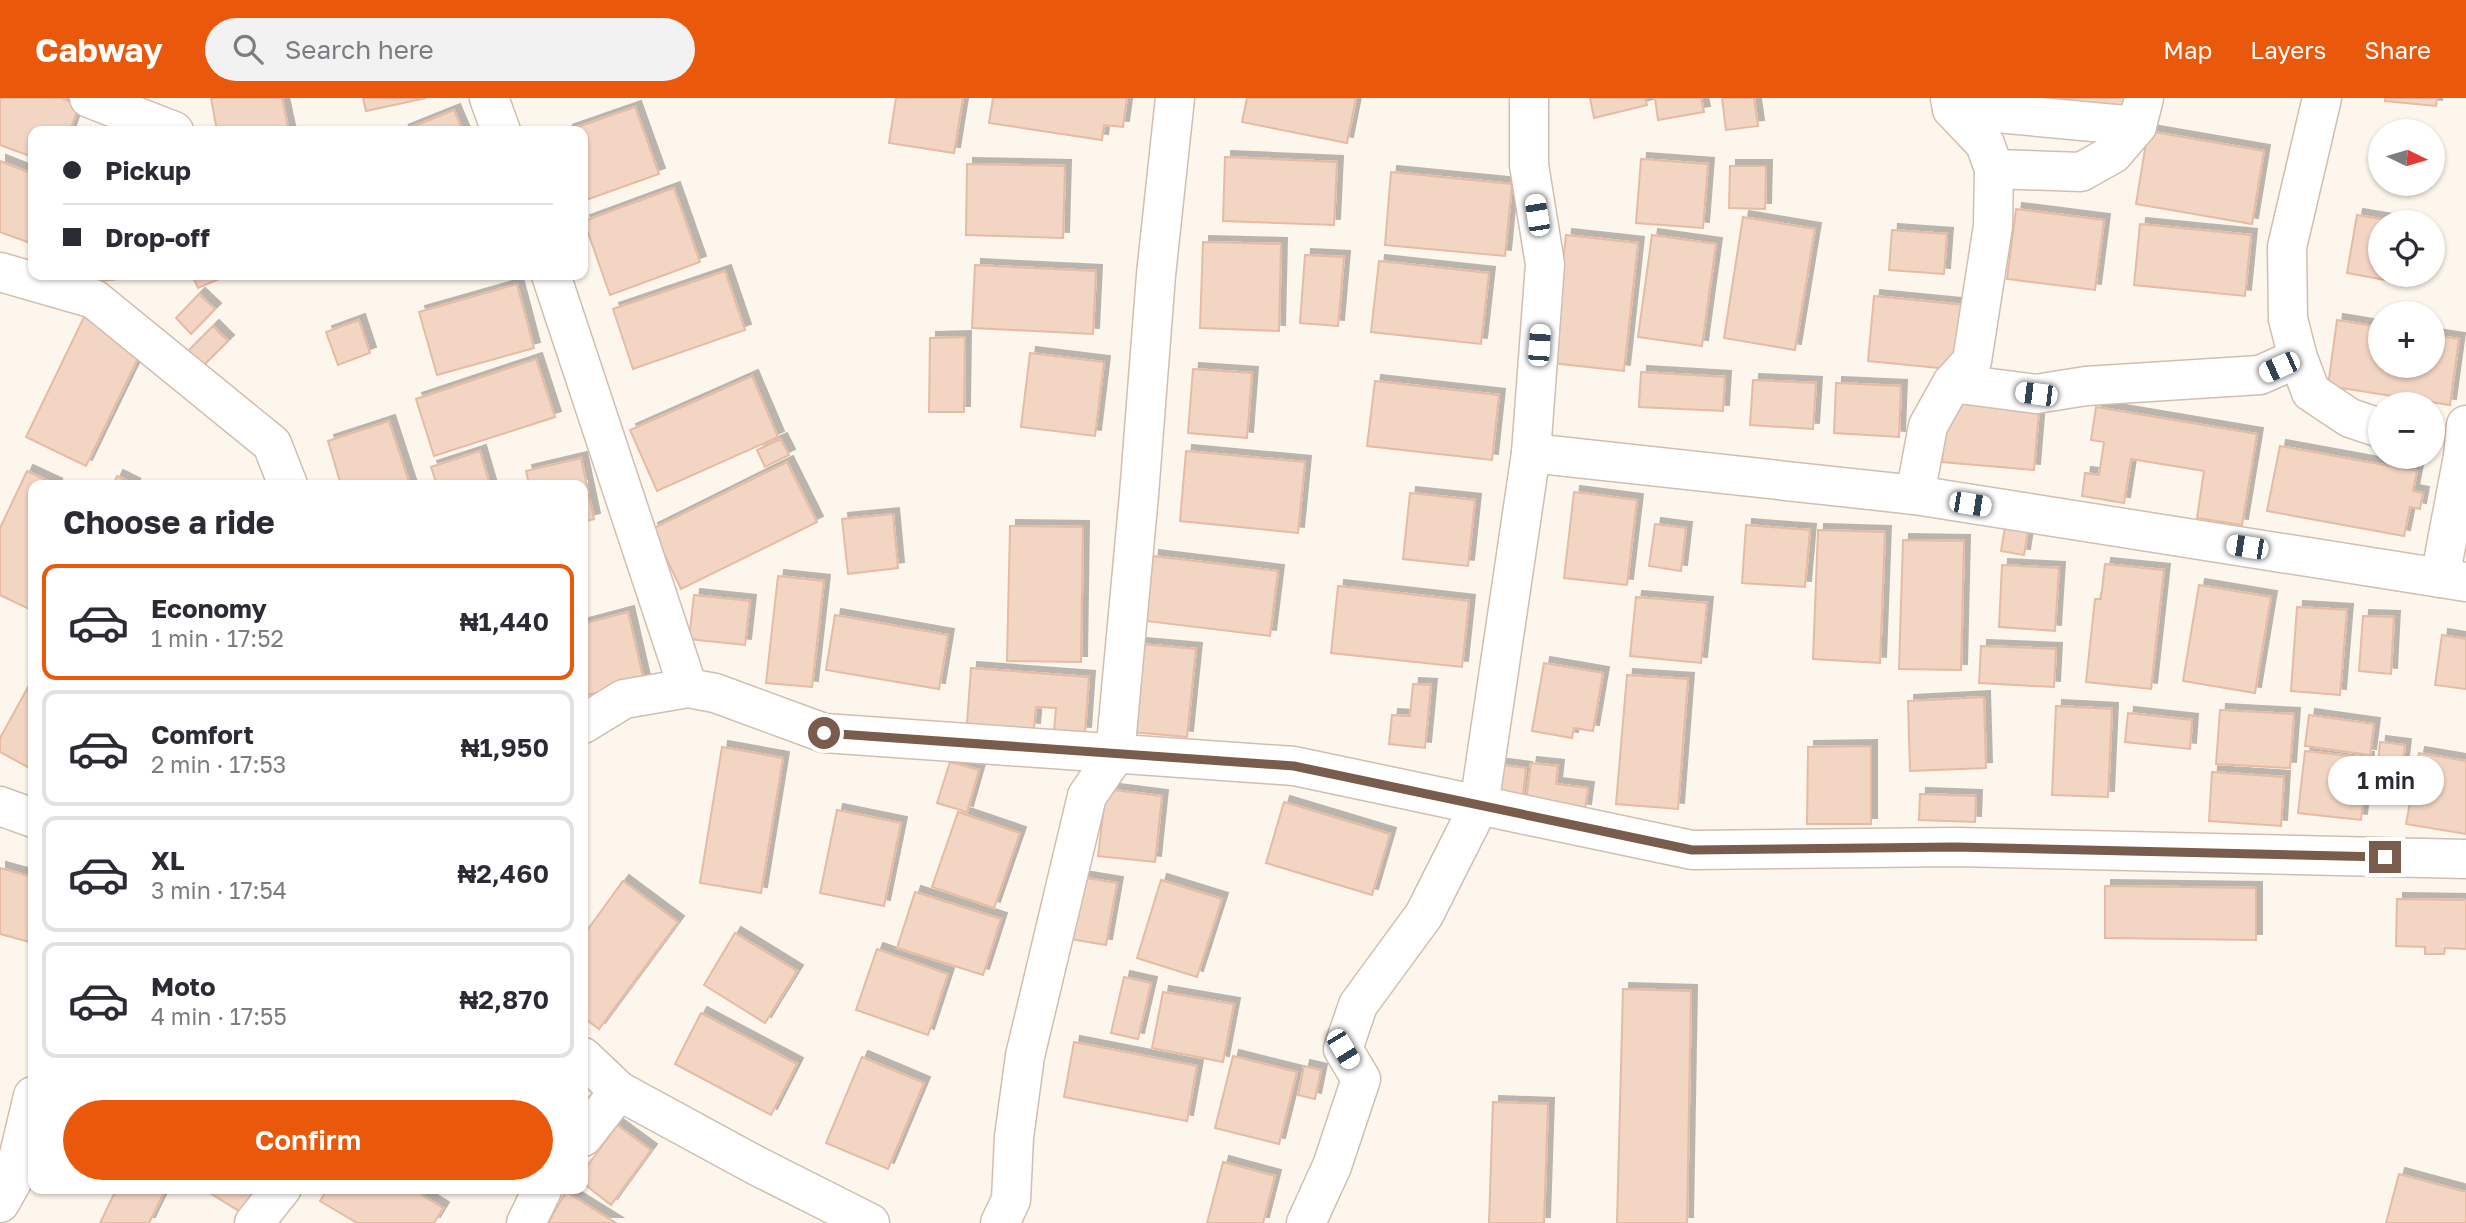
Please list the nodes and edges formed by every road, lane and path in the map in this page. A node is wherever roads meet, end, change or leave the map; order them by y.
1 (89, 98) edge
2 (489, 98) edge
3 (1175, 98) edge
4 (1529, 98) edge
5 (2322, 98) edge
6 (1951, 103) edge
7 (2140, 112) edge
8 (161, 126) edge
9 (499, 126) edge
10 (1994, 169) junction
11 (0, 272) edge
12 (553, 280) edge
13 (2298, 358) junction
14 (1951, 383) junction
15 (2368, 424) edge
16 (2454, 442) edge
17 (1531, 453) junction
18 (286, 480) edge
19 (1915, 495) junction
20 (2453, 580) edge
21 (688, 688) junction
22 (588, 720) edge
23 (1115, 755) junction
24 (0, 806) edge
25 (1479, 806) junction
26 (28, 816) edge
27 (2466, 859) edge
28 (588, 1062) edge
29 (619, 1091) junction
30 (28, 1117) edge
31 (588, 1131) edge
32 (277, 1194) edge
33 (540, 1194) edge
34 (0, 1203) edge
35 (254, 1223) edge
36 (526, 1223) edge
37 (870, 1223) edge
38 (1000, 1223) edge
39 (1306, 1223) edge

1 - 8 street
2 - 9 street
3 - 23 street
4 - 17 street
5 - 13 street
6 - 7 street
6 - 10 street
7 - 10 street
10 - 14 street
11 - 18 street
12 - 21 street
13 - 14 street
13 - 15 street
14 - 19 street
16 - 20 street
17 - 19 street
17 - 25 street
19 - 20 street
21 - 22 street
21 - 23 street
23 - 25 street
23 - 38 street
24 - 26 street
25 - 27 street
25 - 39 street
28 - 29 street
29 - 31 street
29 - 37 street
30 - 34 street
32 - 35 street
33 - 36 street

